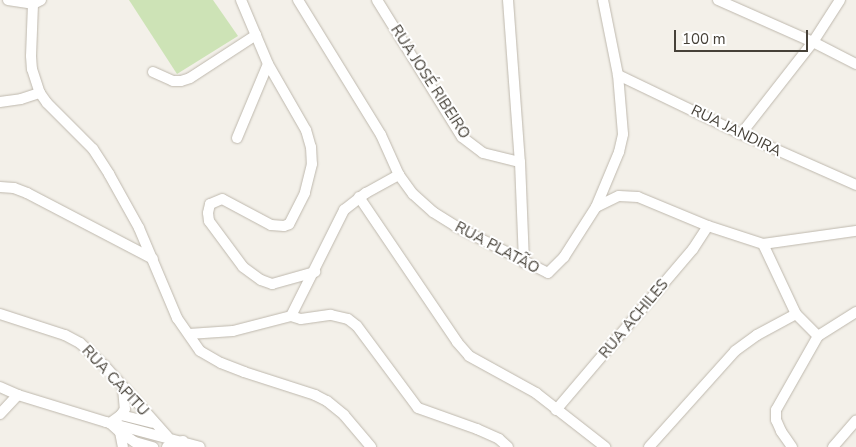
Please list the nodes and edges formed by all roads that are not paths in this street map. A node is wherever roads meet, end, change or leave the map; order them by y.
1 (8, 0) edge
2 (242, 0) edge
3 (298, 0) edge
4 (377, 0) edge
5 (508, 0) edge
6 (603, 0) edge
7 (718, 0) edge
8 (840, 0) edge
9 (37, 2) edge
10 (256, 36) junction
11 (813, 42) junction
12 (268, 64) junction
13 (856, 64) edge
14 (154, 72) dead end
15 (618, 75) junction
16 (40, 93) junction
17 (0, 102) edge
18 (741, 134) junction
19 (237, 138) dead end
20 (520, 162) junction
21 (400, 175) junction
22 (856, 185) edge
23 (0, 187) edge
24 (359, 197) junction
25 (596, 207) junction
26 (708, 226) junction
27 (856, 231) edge
28 (763, 244) junction
29 (153, 259) junction
30 (524, 263) junction
31 (315, 272) junction
32 (856, 312) edge
33 (0, 314) edge
34 (796, 314) junction
35 (291, 316) junction
36 (188, 334) junction
37 (818, 336) junction
38 (0, 386) edge
39 (123, 387) junction
40 (18, 395) junction
41 (556, 410) junction
42 (0, 414) edge
43 (121, 415) junction
44 (856, 421) edge
45 (110, 423) junction
46 (155, 424) junction
47 (120, 432) junction
48 (168, 442) edge
49 (787, 445) edge
50 (123, 447) edge
51 (153, 447) edge
52 (200, 447) edge
53 (371, 447) edge
54 (508, 447) edge
55 (605, 447) edge
56 (649, 447) edge
57 (833, 447) edge

1 - 9 street
2 - 10 street
3 - 21 street, RUA PLATÃO
4 - 20 street, RUA JOSÉ RIBEIRO
5 - 20 street
6 - 15 street
7 - 11 street
8 - 11 street
9 - 16 street
10 - 12 street
10 - 14 street
11 - 13 street
11 - 18 street
12 - 19 street
12 - 31 street
15 - 18 street, RUA JANDIRA
15 - 25 street
16 - 17 street
16 - 29 street
18 - 22 street, RUA JANDIRA
20 - 30 street
21 - 24 street
21 - 30 street, RUA PLATÃO
23 - 29 street
24 - 31 street
24 - 41 street
25 - 26 street
25 - 30 street, RUA PLATÃO
26 - 28 street
26 - 41 street, RUA ACHILES
27 - 28 street
28 - 34 street
29 - 36 street
31 - 35 street
32 - 37 street
33 - 39 street, RUA CAPITU
34 - 37 street
34 - 56 street
35 - 36 street
35 - 54 street
36 - 53 street
37 - 49 street
38 - 40 street
39 - 43 street
39 - 46 street, RUA CAPITU
40 - 42 street
40 - 45 street
41 - 55 street
43 - 45 street
43 - 46 street
44 - 57 street
45 - 47 street
45 - 48 street
46 - 48 street, RUA CAPITU
47 - 50 street
47 - 51 street
48 - 52 street

